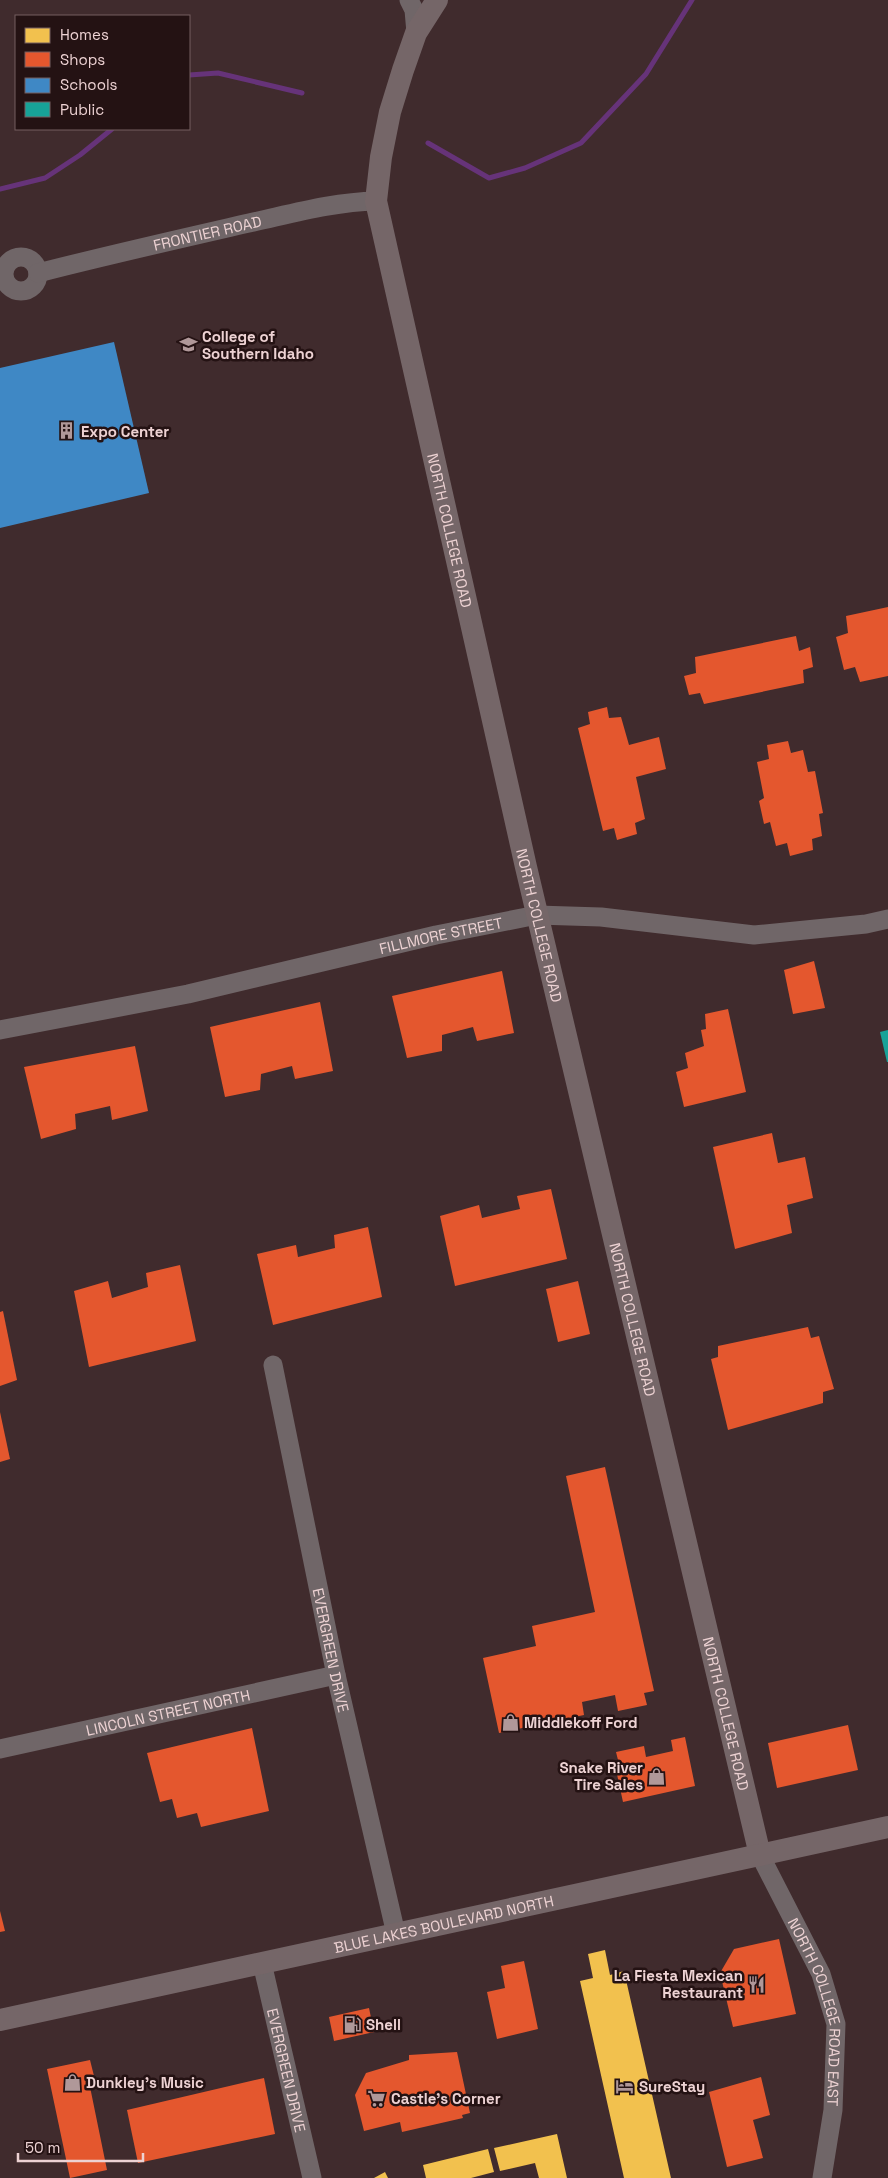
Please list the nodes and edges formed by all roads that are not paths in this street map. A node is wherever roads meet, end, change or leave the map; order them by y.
1 (409, 0) edge
2 (437, 0) edge
3 (416, 33) junction
4 (376, 201) junction
5 (38, 273) junction
6 (3, 280) edge
7 (537, 915) junction
8 (888, 919) edge
9 (0, 1030) edge
10 (273, 1365) dead end
11 (336, 1675) junction
12 (0, 1749) edge
13 (888, 1827) edge
14 (760, 1854) junction
15 (396, 1934) junction
16 (262, 1963) junction
17 (0, 2020) edge
18 (312, 2178) edge
19 (822, 2178) edge

1 - 3 street
2 - 3 main road, NORTH COLLEGE ROAD
3 - 4 main road, NORTH COLLEGE ROAD
4 - 5 street, FRONTIER ROAD
4 - 7 main road, NORTH COLLEGE ROAD
5 - 6 street
5 - 6 street
7 - 8 street, FILLMORE STREET
7 - 9 street, FILLMORE STREET
7 - 14 main road, NORTH COLLEGE ROAD
10 - 11 street, EVERGREEN DRIVE
11 - 12 street, LINCOLN STREET NORTH
11 - 15 street, EVERGREEN DRIVE
13 - 14 main road, BLUE LAKES BOULEVARD NORTH
14 - 15 main road, BLUE LAKES BOULEVARD NORTH
14 - 19 street, NORTH COLLEGE ROAD EAST
15 - 16 main road, BLUE LAKES BOULEVARD NORTH
16 - 17 main road, BLUE LAKES BOULEVARD NORTH
16 - 18 street, EVERGREEN DRIVE

